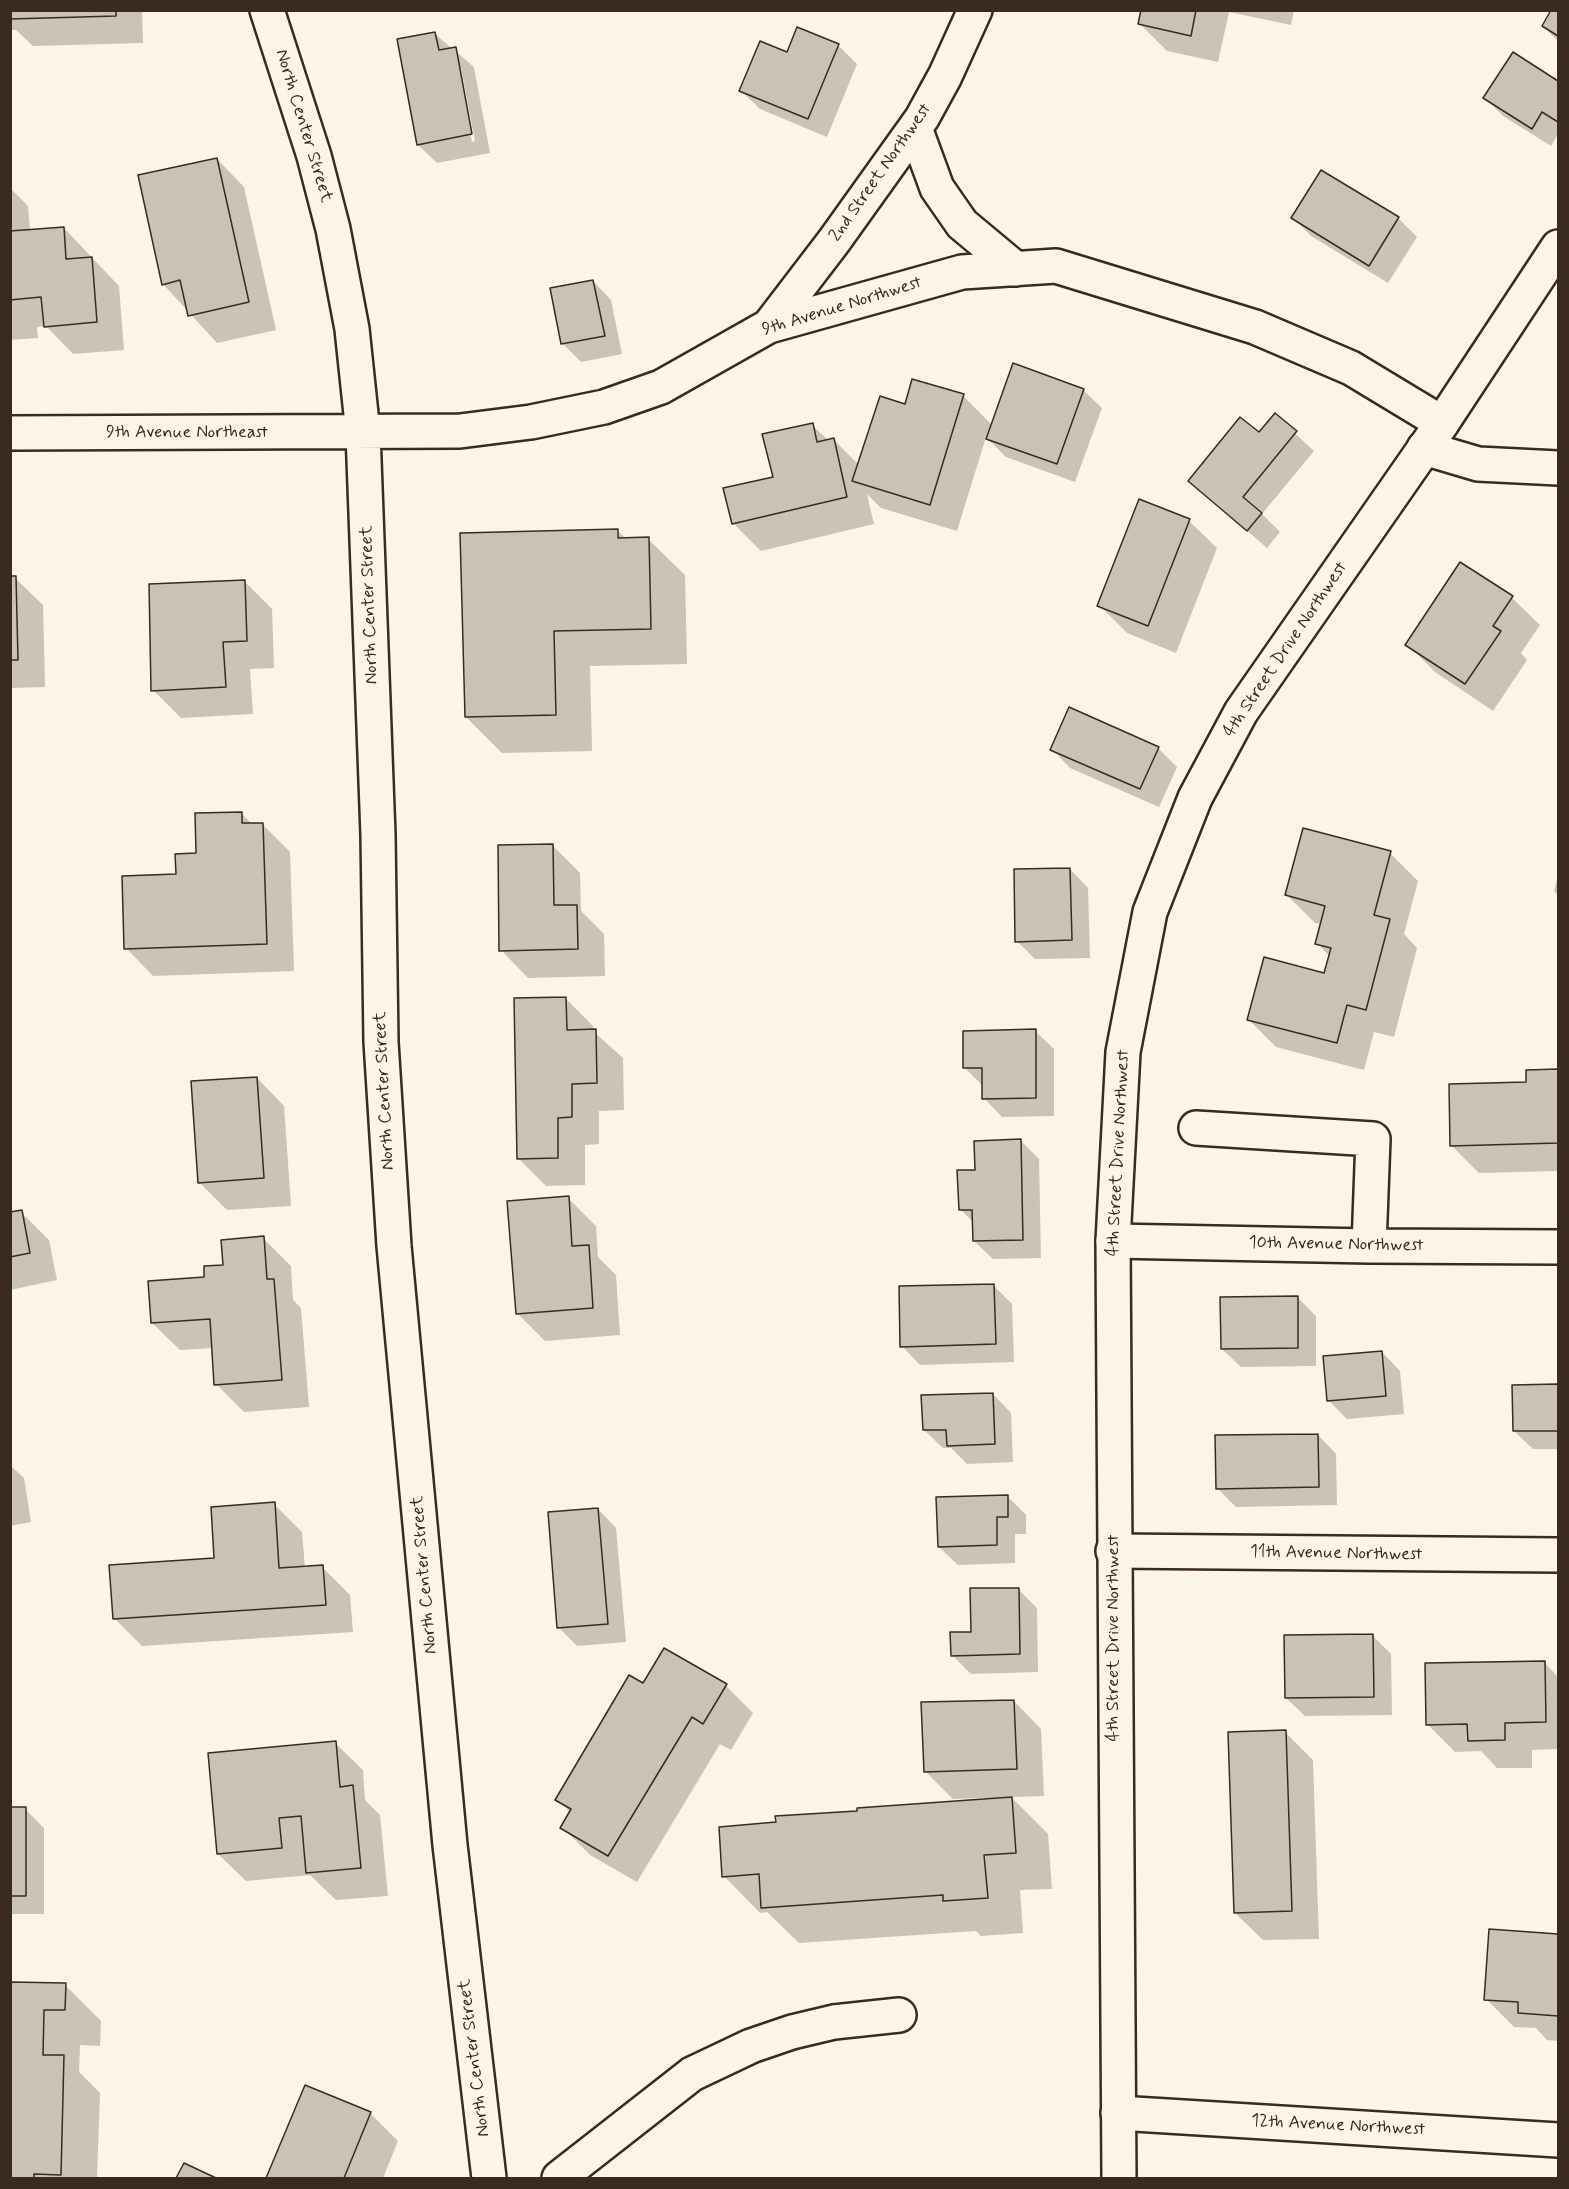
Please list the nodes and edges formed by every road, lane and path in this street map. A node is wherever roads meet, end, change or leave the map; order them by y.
1 (267, 10) edge
2 (975, 10) edge
3 (915, 128) junction
4 (1558, 247) edge
5 (1016, 269) junction
6 (769, 326) junction
7 (10, 433) edge
8 (363, 433) junction
9 (1433, 435) junction
10 (1558, 468) edge
11 (1196, 1128) dead end
12 (1113, 1241) junction
13 (1369, 1246) junction
14 (1558, 1247) edge
15 (1113, 1551) junction
16 (1558, 1555) edge
17 (898, 2015) dead end
18 (1118, 2113) junction
19 (1558, 2140) edge
20 (489, 2178) edge
21 (559, 2178) edge
22 (1119, 2178) edge

1 - 8 street, North Center Street
2 - 3 street, 2nd Street Northwest
3 - 5 street
3 - 6 street, 2nd Street Northwest
4 - 9 street, 4th Street Drive Northwest
5 - 6 street, 9th Avenue Northwest
5 - 9 street, 9th Avenue Northwest
6 - 8 street, 9th Avenue Northwest
7 - 8 street, 9th Avenue Northeast
8 - 20 street, North Center Street
9 - 10 street, 9th Avenue Northwest
9 - 12 street, 4th Street Drive Northwest
11 - 13 street
12 - 13 street, 10th Avenue Northwest
12 - 15 street, 4th Street Drive Northwest
13 - 14 street, 10th Avenue Northwest
15 - 16 street, 11th Avenue Northwest
15 - 18 street, 4th Street Drive Northwest
17 - 21 street
18 - 19 street, 12th Avenue Northwest
18 - 22 street, 4th Street Drive Northwest

